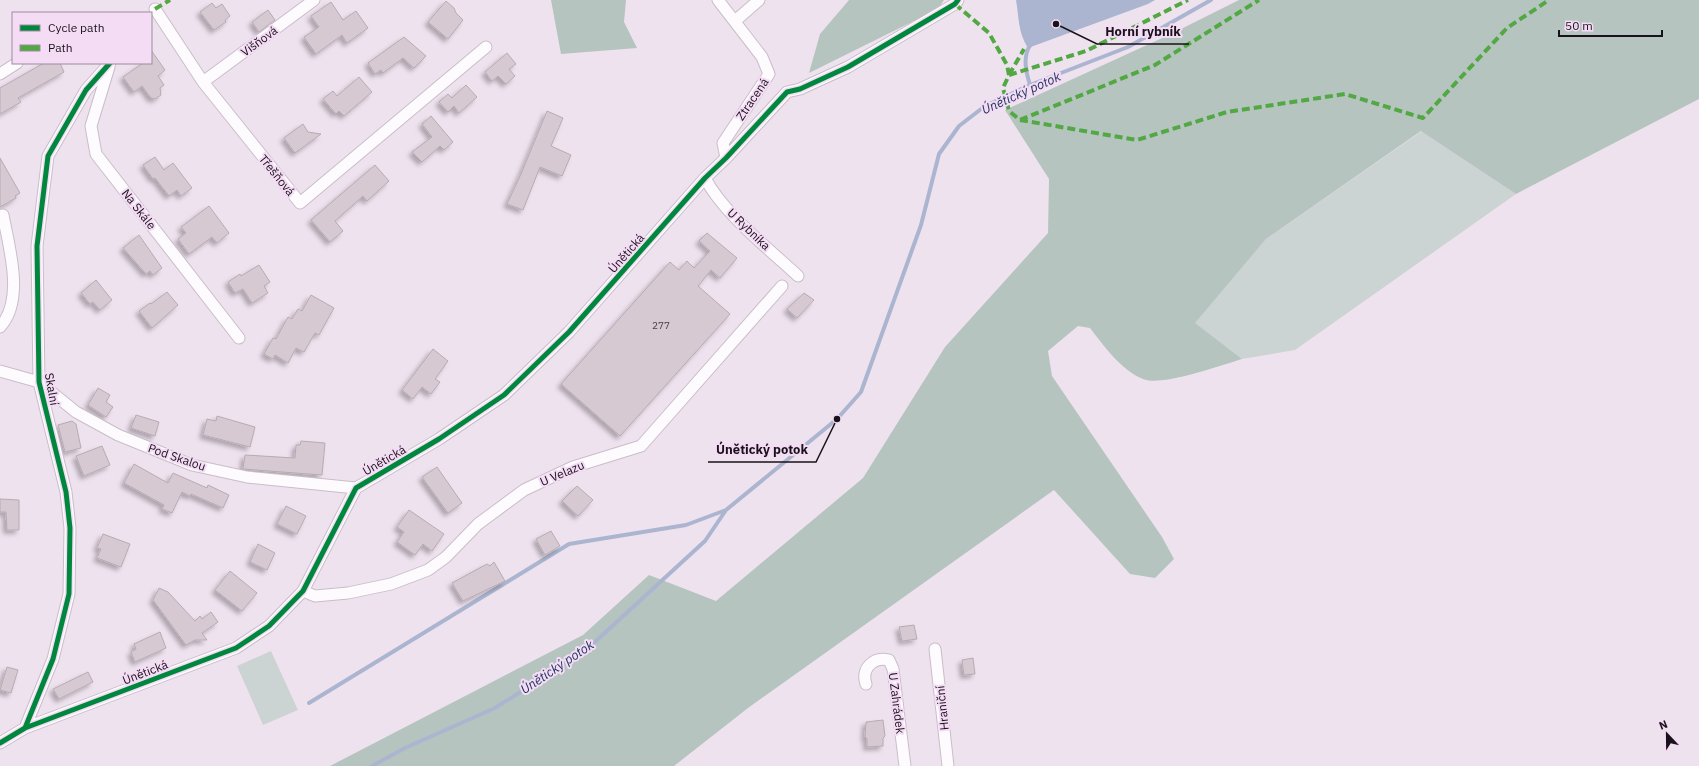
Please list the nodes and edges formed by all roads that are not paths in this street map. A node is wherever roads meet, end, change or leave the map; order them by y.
1 (314, 0) edge
2 (718, 0) edge
3 (759, 0) edge
4 (958, 0) edge
5 (154, 7) edge
6 (735, 21) junction
7 (486, 47) dead end
8 (16, 64) edge
9 (109, 64) edge
10 (110, 64) edge
11 (0, 74) edge
12 (203, 82) junction
13 (726, 158) junction
14 (705, 178) junction
15 (3, 215) dead end
16 (798, 276) dead end
17 (782, 286) dead end
18 (0, 327) edge
19 (239, 338) dead end
20 (0, 371) edge
21 (39, 382) junction
22 (356, 488) junction
23 (303, 591) junction
24 (935, 649) dead end
25 (866, 684) dead end
26 (25, 728) junction
27 (0, 743) edge
28 (905, 766) edge
29 (948, 766) edge

1 - 12 street, Višňová
2 - 6 street, Ztracená
3 - 6 street
4 - 13 street, Únětická
5 - 12 street, Třešňová
6 - 13 street, Ztracená
7 - 12 street, Třešňová
8 - 11 street
9 - 21 street, Skalní
10 - 19 street, Na Skále
13 - 14 street, Únětická
14 - 16 street, U Rybníka
14 - 22 street, Únětická
15 - 18 street
17 - 23 street, U Velazu
20 - 21 street
21 - 22 street, Pod Skalou
21 - 26 street, Skalní
22 - 23 street, Únětická
23 - 26 street, Únětická
24 - 29 street, Hraniční
25 - 28 street, U Zahrádek
26 - 27 street, Únětická

